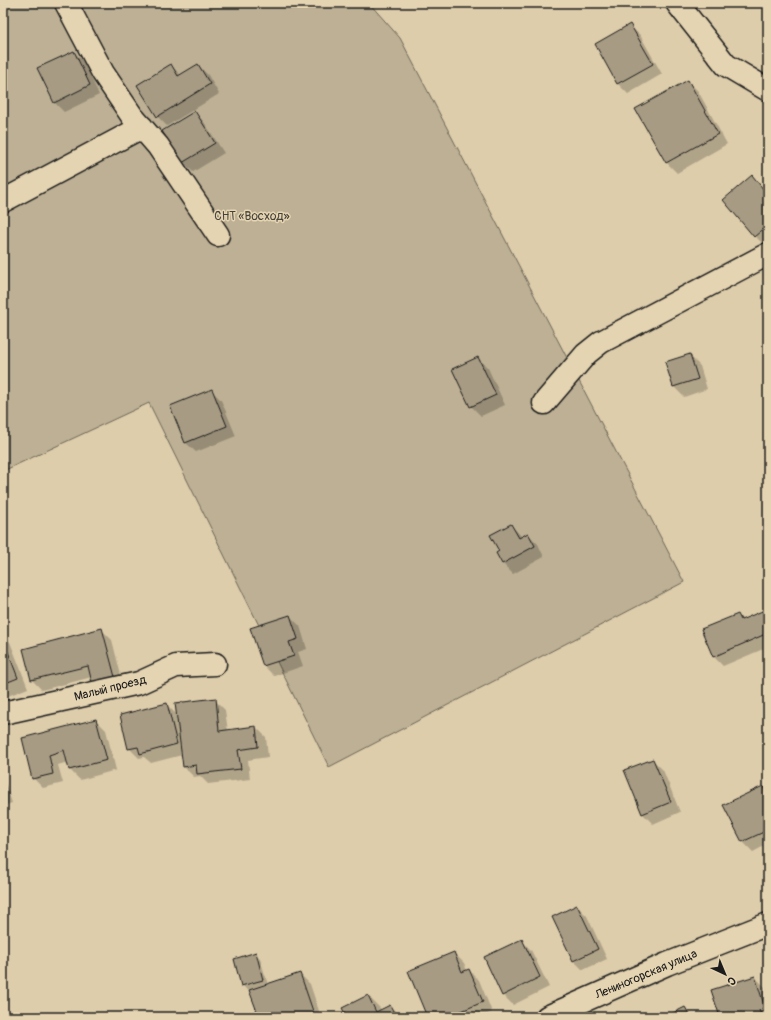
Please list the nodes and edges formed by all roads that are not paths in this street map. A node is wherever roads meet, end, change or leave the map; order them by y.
1 (66, 3) edge
2 (677, 3) edge
3 (768, 90) edge
4 (142, 127) junction
5 (3, 201) edge
6 (218, 235) dead end
7 (768, 254) edge
8 (544, 403) dead end
9 (215, 664) dead end
10 (3, 713) edge
11 (768, 924) edge
12 (547, 1017) edge

1 - 4 street
2 - 3 street
4 - 5 street
4 - 6 street
7 - 8 street
9 - 10 street, Малый проезд
11 - 12 street, Лениногорская улица

